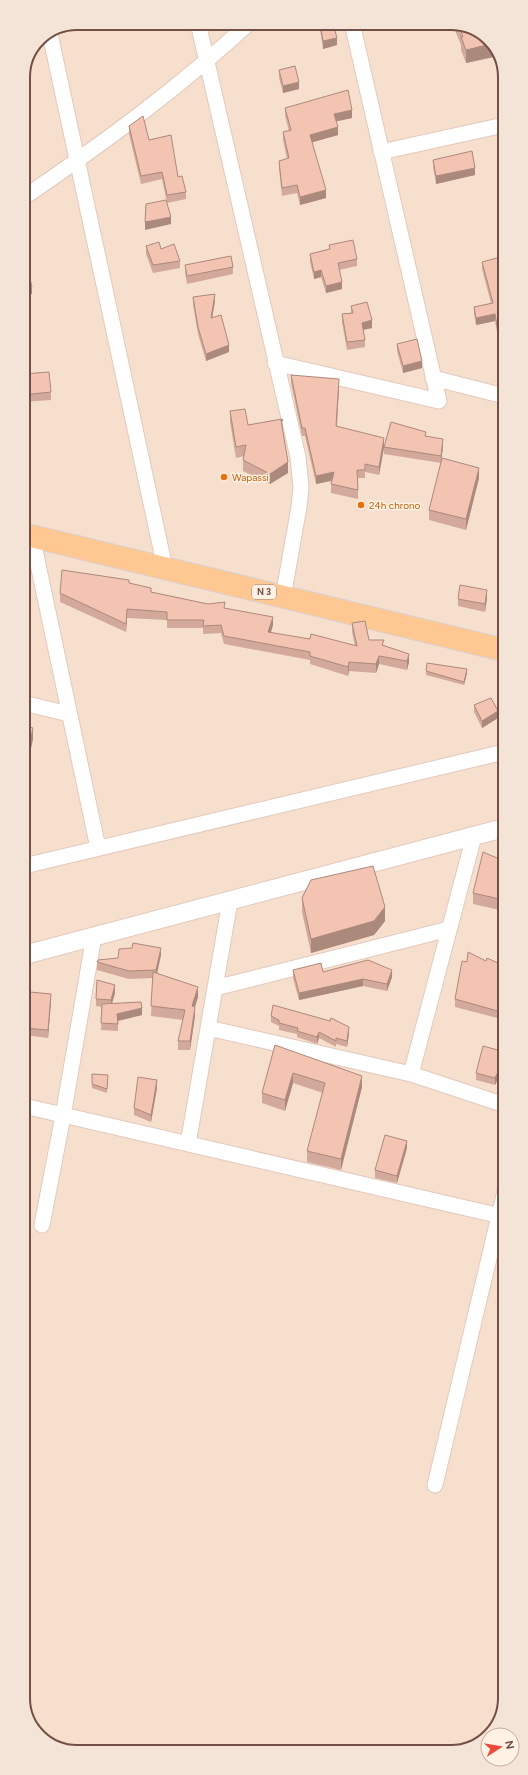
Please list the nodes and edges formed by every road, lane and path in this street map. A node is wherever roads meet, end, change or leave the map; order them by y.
1 (199, 30) edge
2 (241, 30) edge
3 (354, 30) edge
4 (51, 38) edge
5 (206, 63) junction
6 (498, 126) edge
7 (381, 152) junction
8 (78, 161) junction
9 (30, 193) edge
10 (275, 362) junction
11 (433, 378) junction
12 (498, 394) edge
13 (30, 535) edge
14 (30, 544) edge
15 (166, 568) junction
16 (283, 596) junction
17 (498, 649) edge
18 (30, 705) edge
19 (69, 714) junction
20 (498, 753) edge
21 (498, 830) edge
22 (474, 836) junction
23 (98, 848) junction
24 (30, 865) edge
25 (230, 901) junction
26 (449, 928) junction
27 (94, 936) junction
28 (30, 953) edge
29 (215, 988) junction
30 (208, 1028) junction
31 (411, 1074) junction
32 (498, 1103) edge
33 (30, 1108) edge
34 (63, 1116) junction
35 (188, 1144) junction
36 (498, 1216) edge
37 (42, 1225) dead end
38 (498, 1233) edge
39 (435, 1485) dead end

1 - 5 street
2 - 5 street
3 - 7 street
4 - 8 street
5 - 8 street
5 - 10 street
6 - 7 street
7 - 11 street
8 - 9 street
8 - 15 street
10 - 11 street
10 - 16 street
11 - 12 street
13 - 15 main road, N 3
14 - 19 street
15 - 16 main road, N 3
16 - 17 main road, N 3
18 - 19 street
19 - 23 street
20 - 23 street
21 - 22 street
22 - 25 street
22 - 26 street
23 - 24 street
25 - 27 street
25 - 29 street
26 - 29 street
26 - 31 street
27 - 28 street
27 - 34 street
29 - 30 street
30 - 31 street
30 - 35 street
31 - 32 street
33 - 34 street
34 - 35 street
34 - 37 street
35 - 36 street
38 - 39 street

